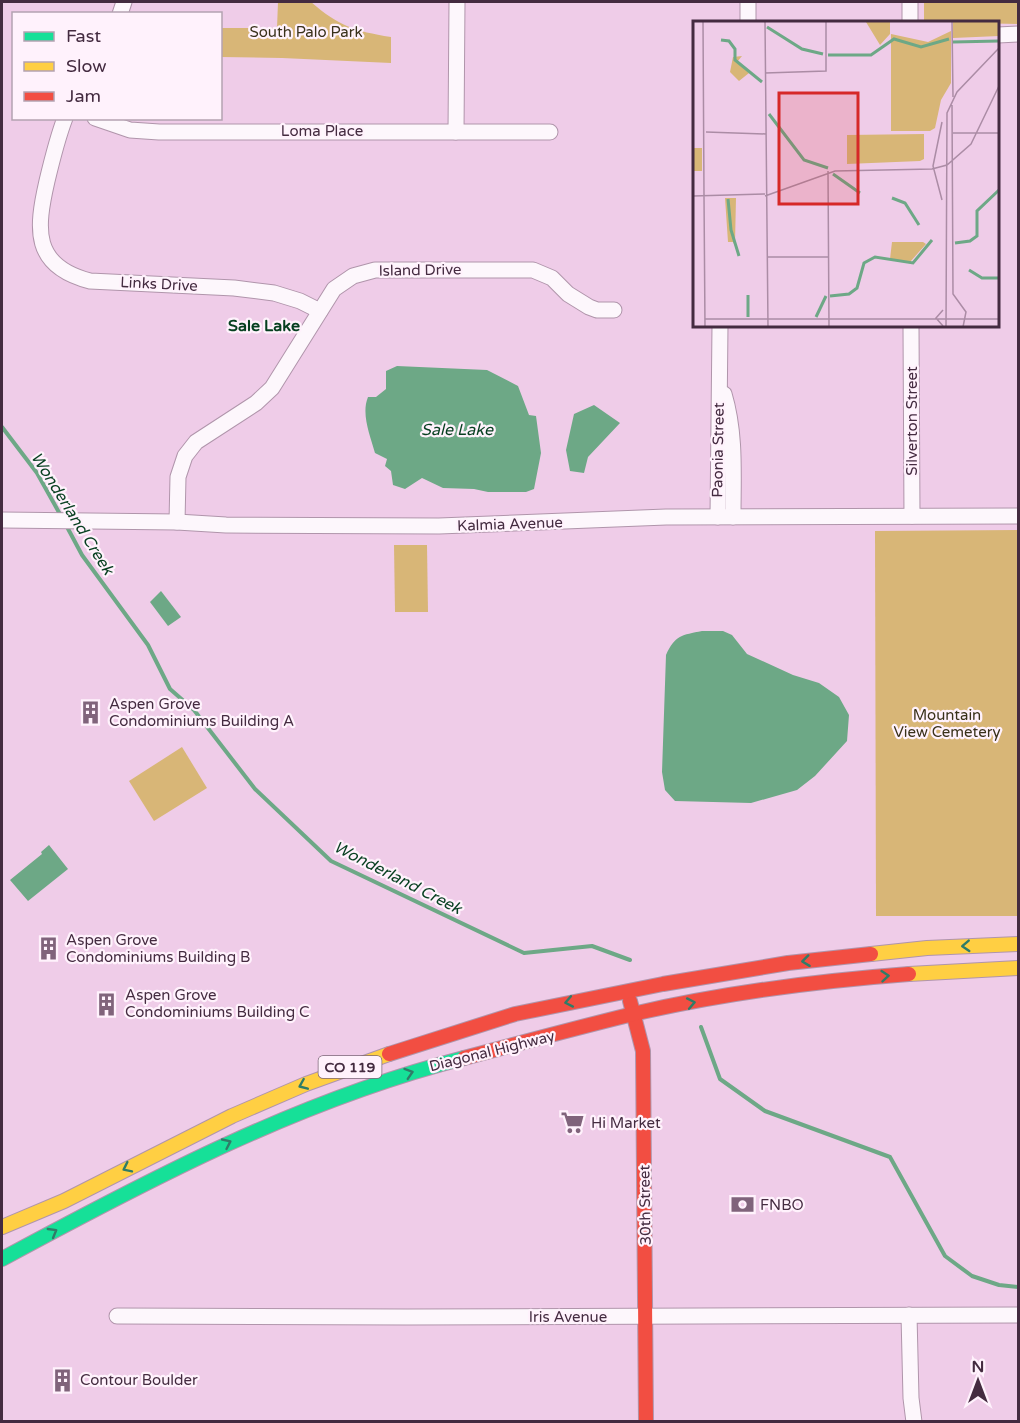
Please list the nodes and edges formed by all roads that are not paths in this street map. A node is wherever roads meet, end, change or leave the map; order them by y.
1 (457, 2) edge
2 (748, 2) edge
3 (910, 2) edge
4 (748, 21) edge
5 (910, 21) edge
6 (1018, 34) edge
7 (999, 35) edge
8 (64, 120) edge
9 (101, 120) edge
10 (456, 132) junction
11 (550, 132) dead end
12 (320, 310) junction
13 (614, 310) dead end
14 (720, 327) edge
15 (911, 327) edge
16 (912, 516) junction
17 (1018, 516) edge
18 (725, 517) junction
19 (2, 520) edge
20 (177, 522) junction
21 (1012, 944) edge
22 (1012, 968) edge
23 (627, 991) junction
24 (634, 1014) junction
25 (5, 1225) edge
26 (2, 1259) edge
27 (1018, 1315) edge
28 (117, 1316) dead end
29 (909, 1316) junction
30 (646, 1317) junction
31 (646, 1422) edge
32 (914, 1422) edge

1 - 10 street
2 - 4 street
3 - 5 street
6 - 7 street
8 - 12 street, Links Drive
9 - 10 street, Loma Place
10 - 11 street, Loma Place
12 - 13 street, Island Drive
12 - 20 street, Island Drive
14 - 18 street, Paonia Street
15 - 16 street, Silverton Street
16 - 17 street, Kalmia Avenue
16 - 18 street, Kalmia Avenue
18 - 20 street, Kalmia Avenue
19 - 20 street, Kalmia Avenue
21 - 22 main road
21 -> 23 main road, Diagonal Highway / CO 119
24 -> 22 main road, Diagonal Highway / CO 119
23 - 24 main road, 30th Street
23 -> 25 main road, Diagonal Highway / CO 119
26 -> 24 main road, Diagonal Highway / CO 119
24 - 30 main road, 30th Street
27 - 29 street, Iris Avenue
28 - 30 street, Iris Avenue
29 - 30 street, Iris Avenue
29 - 32 street
30 - 31 main road, 30th Street

